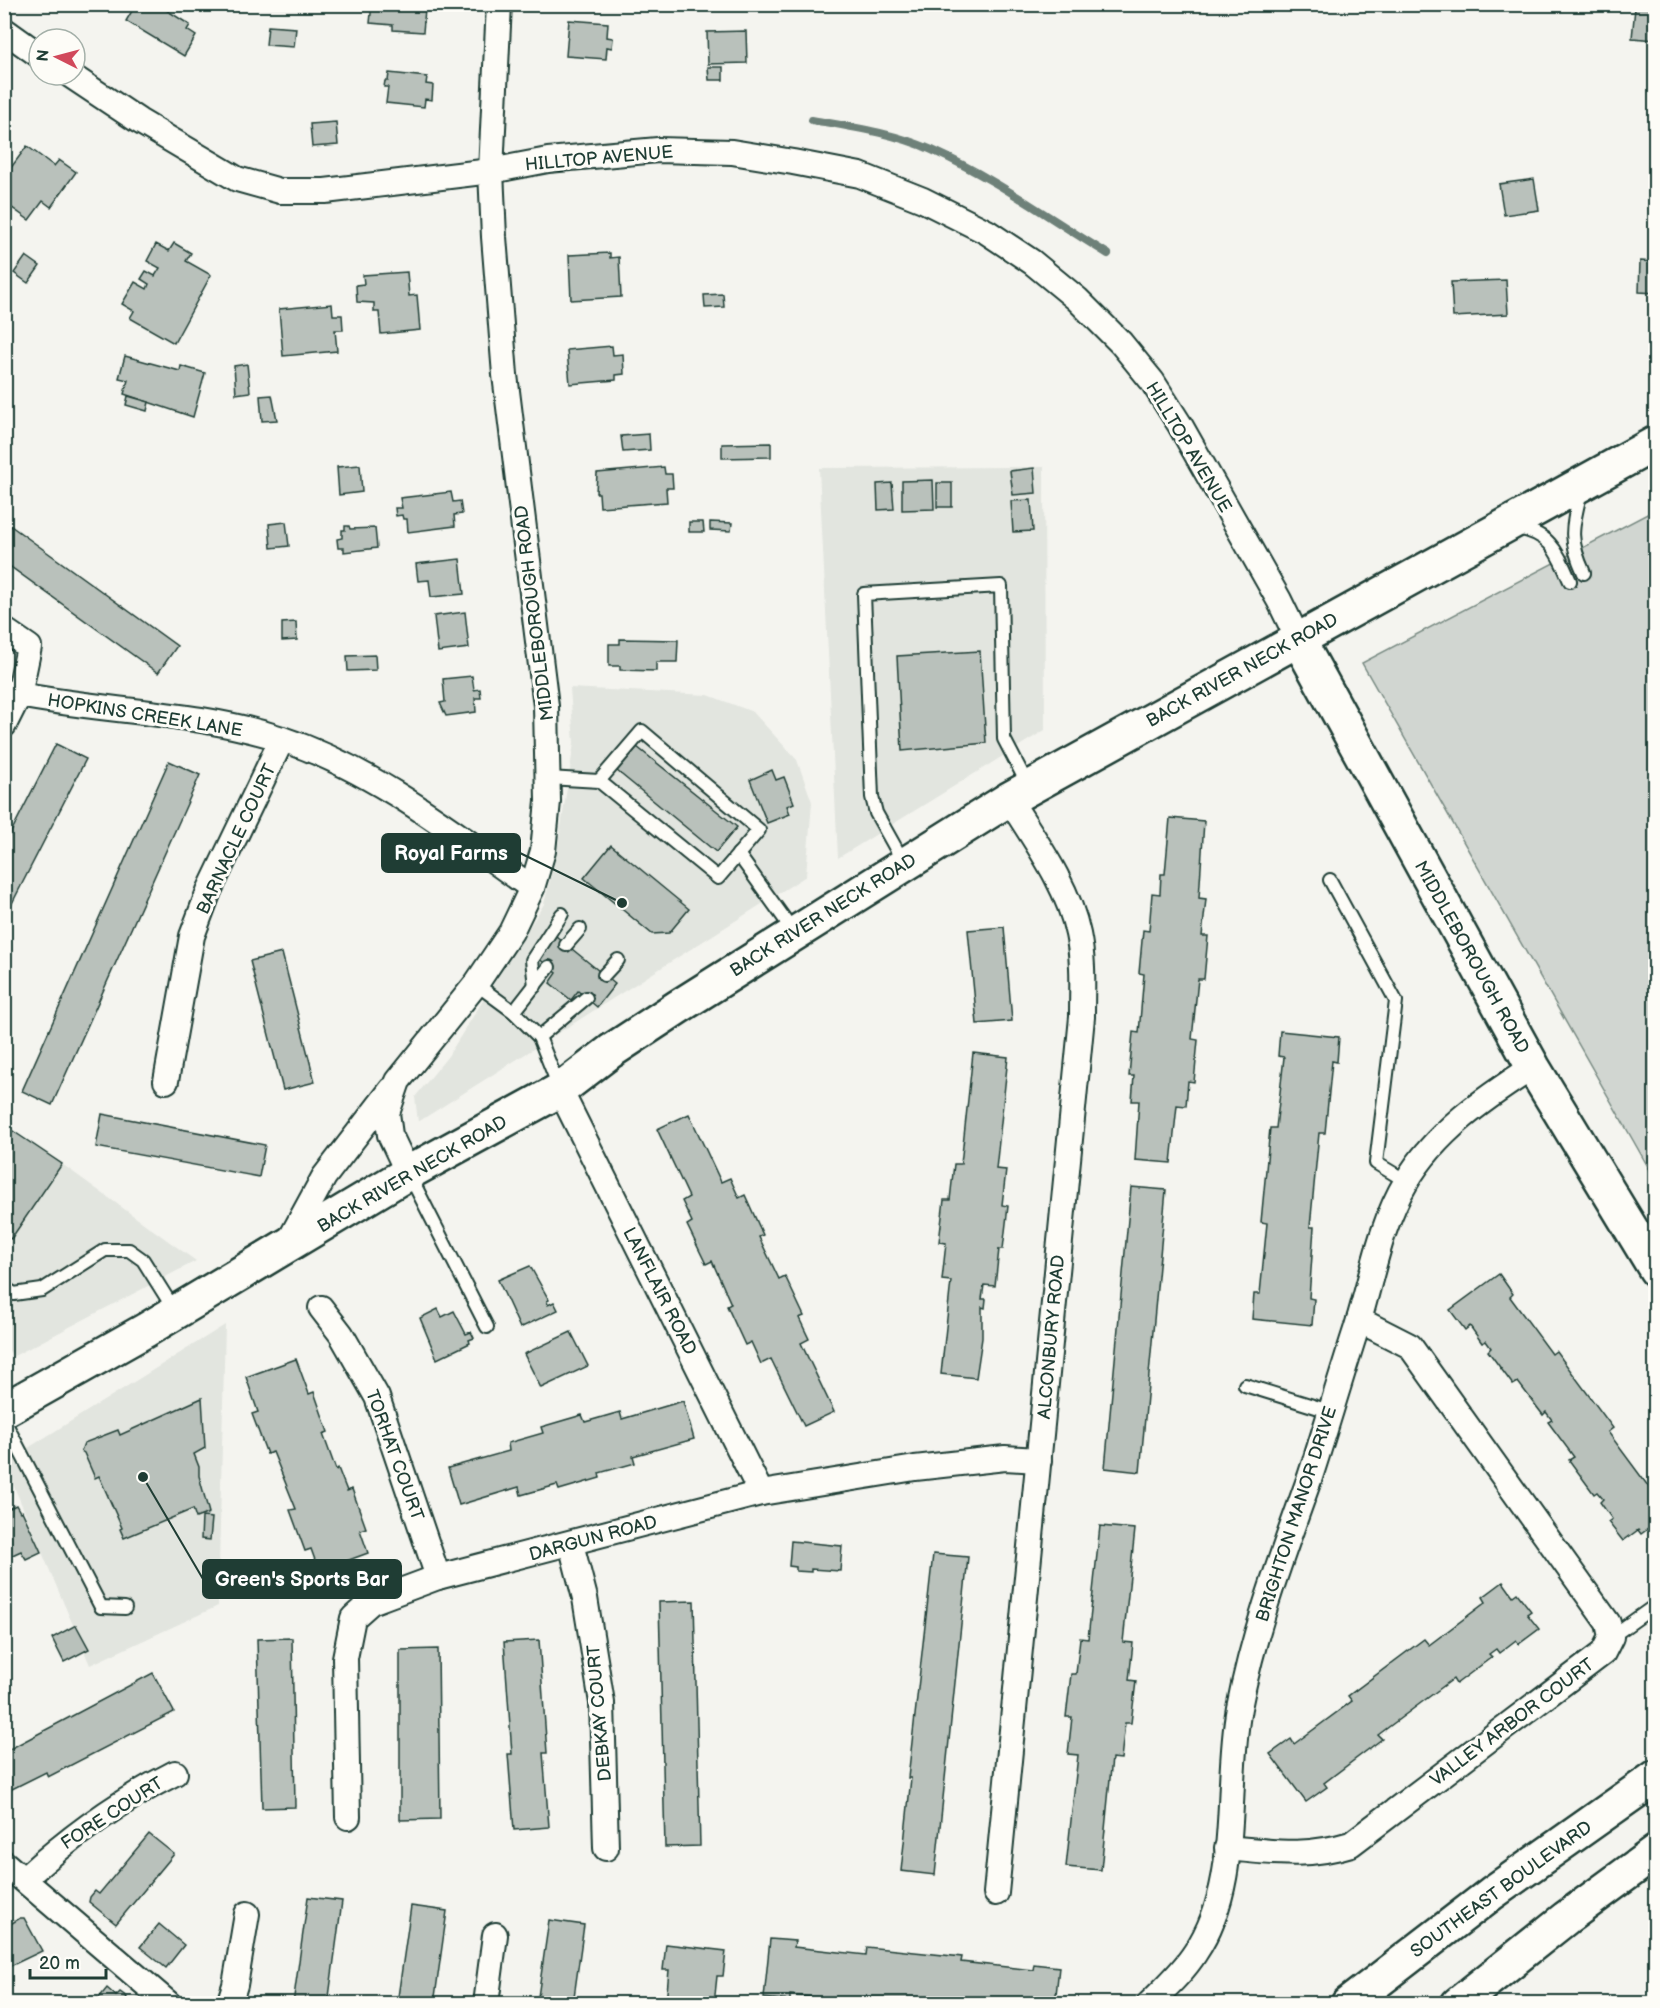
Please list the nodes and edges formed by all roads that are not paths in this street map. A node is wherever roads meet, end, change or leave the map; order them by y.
1 (499, 4) edge
2 (4, 30) edge
3 (27, 46) edge
4 (87, 86) edge
5 (491, 171) junction
6 (1656, 443) edge
7 (1583, 483) junction
8 (1506, 527) junction
9 (1584, 573) dead end
10 (1570, 581) dead end
11 (4, 630) edge
12 (1298, 639) junction
13 (12, 693) edge
14 (4, 725) edge
15 (282, 739) junction
16 (548, 778) junction
17 (600, 781) junction
18 (1019, 793) junction
19 (738, 854) junction
20 (905, 864) junction
21 (1330, 880) dead end
22 (532, 888) junction
23 (562, 914) dead end
24 (580, 929) dead end
25 (794, 933) junction
26 (566, 945) dead end
27 (618, 960) dead end
28 (549, 967) dead end
29 (604, 975) dead end
30 (476, 984) junction
31 (535, 986) junction
32 (586, 998) dead end
33 (514, 1012) junction
34 (539, 1037) junction
35 (1533, 1066) junction
36 (166, 1081) dead end
37 (398, 1081) junction
38 (560, 1090) junction
39 (408, 1173) junction
40 (1406, 1181) junction
41 (285, 1248) junction
42 (1656, 1270) edge
43 (4, 1287) edge
44 (321, 1308) dead end
45 (176, 1312) junction
46 (1359, 1320) junction
47 (487, 1327) dead end
48 (1245, 1385) dead end
49 (4, 1410) edge
50 (1329, 1411) junction
51 (4, 1420) edge
52 (1040, 1460) junction
53 (761, 1493) junction
54 (572, 1544) junction
55 (438, 1577) junction
56 (1656, 1605) edge
57 (125, 1608) dead end
58 (1611, 1637) junction
59 (176, 1773) dead end
60 (1656, 1777) edge
61 (348, 1817) dead end
62 (606, 1848) dead end
63 (1227, 1848) junction
64 (1656, 1852) edge
65 (4, 1863) edge
66 (24, 1879) junction
67 (996, 1893) dead end
68 (247, 1914) dead end
69 (495, 1935) dead end
70 (169, 2004) edge
71 (229, 2004) edge
72 (486, 2004) edge
73 (1149, 2004) edge
74 (1348, 2004) edge
75 (1458, 2004) edge

1 - 5 street, MIDDLEBOROUGH ROAD
2 - 3 street
4 - 5 street, HILLTOP AVENUE
5 - 12 street, HILLTOP AVENUE
5 - 16 street, MIDDLEBOROUGH ROAD
6 - 7 street, BACK RIVER NECK ROAD
7 - 8 street, BACK RIVER NECK ROAD
7 - 9 lane
8 - 10 lane
8 - 12 street, BACK RIVER NECK ROAD
11 - 13 street
12 - 18 street, BACK RIVER NECK ROAD
12 - 35 street, MIDDLEBOROUGH ROAD
13 - 14 street
13 - 15 street, HOPKINS CREEK LANE
15 - 22 street, HOPKINS CREEK LANE
15 - 36 street, BARNACLE COURT
16 - 17 lane
16 - 22 street, MIDDLEBOROUGH ROAD
17 - 19 lane
17 - 19 lane
18 - 20 street, BACK RIVER NECK ROAD
18 - 20 lane
18 - 52 street, ALCONBURY ROAD
19 - 25 lane
20 - 25 street, BACK RIVER NECK ROAD
21 - 40 lane
22 - 30 street, MIDDLEBOROUGH ROAD
23 - 31 lane
24 - 26 lane
25 - 38 street, BACK RIVER NECK ROAD
27 - 29 lane
28 - 31 lane
30 - 33 lane
30 - 37 street, MIDDLEBOROUGH ROAD
31 - 33 lane
32 - 34 lane
33 - 34 lane
34 - 38 lane
35 - 40 street, BRIGHTON MANOR DRIVE
35 - 42 street, MIDDLEBOROUGH ROAD
37 - 39 street, MIDDLEBOROUGH ROAD
37 - 41 street
38 - 39 street, BACK RIVER NECK ROAD
38 - 53 street, LANFLAIR ROAD
39 - 41 street, BACK RIVER NECK ROAD
39 - 47 lane
40 - 46 street, BRIGHTON MANOR DRIVE
41 - 45 street, BACK RIVER NECK ROAD
43 - 45 lane
44 - 55 street, TORHAT COURT
45 - 49 street, BACK RIVER NECK ROAD
46 - 50 street, BRIGHTON MANOR DRIVE
46 - 58 street
48 - 50 lane
50 - 63 street, BRIGHTON MANOR DRIVE
51 - 57 lane
52 - 53 street, DARGUN ROAD
52 - 67 street, ALCONBURY ROAD
53 - 54 street, DARGUN ROAD
54 - 55 street, DARGUN ROAD
54 - 62 street, DEBKAY COURT
55 - 61 street, DARGUN ROAD
56 - 58 lane
58 - 63 street, VALLEY ARBOR COURT
59 - 66 street, FORE COURT
60 - 74 street, SOUTHEAST BOULEVARD
63 - 73 street, BRIGHTON MANOR DRIVE
64 - 75 street
65 - 66 street
66 - 70 street
68 - 71 street
69 - 72 street

